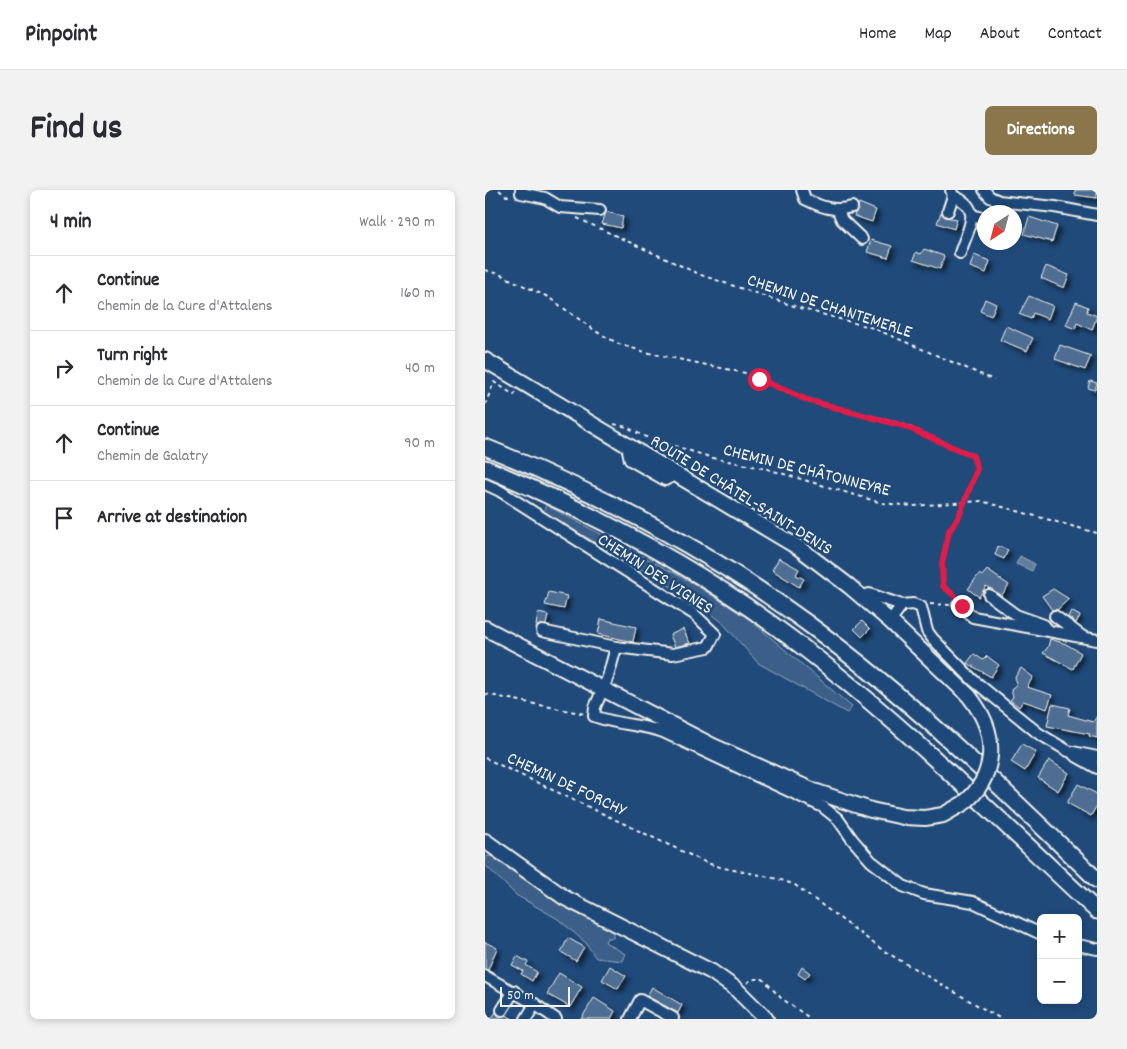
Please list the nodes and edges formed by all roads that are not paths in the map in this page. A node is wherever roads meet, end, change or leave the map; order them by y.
1 (802, 190) edge
2 (984, 190) edge
3 (521, 192) edge
4 (952, 193) edge
5 (852, 207) dead end
6 (599, 210) dead end
7 (838, 211) junction
8 (948, 211) dead end
9 (972, 215) junction
10 (1097, 215) edge
11 (977, 216) edge
12 (862, 239) dead end
13 (960, 253) dead end
14 (485, 360) edge
15 (485, 447) edge
16 (485, 468) edge
17 (485, 484) edge
18 (989, 595) dead end
19 (863, 597) junction
20 (903, 605) junction
21 (957, 605) road end
22 (1055, 616) dead end
23 (890, 621) junction
24 (485, 628) edge
25 (542, 631) dead end
26 (1050, 632) junction
27 (1084, 638) junction
28 (1097, 640) edge
29 (616, 647) junction
30 (602, 689) junction
31 (1068, 751) junction
32 (1097, 757) edge
33 (1097, 768) edge
34 (485, 841) edge
35 (1097, 880) edge
36 (1097, 911) edge
37 (1037, 932) edge
38 (1082, 947) edge
39 (1097, 949) edge
40 (485, 976) edge
41 (514, 991) junction
42 (535, 1004) junction
43 (502, 1010) dead end
44 (673, 1018) edge
45 (526, 1019) edge
46 (556, 1019) edge
47 (630, 1019) edge
48 (765, 1019) edge

1 - 7 street
2 - 10 street
3 - 6 street
4 - 8 street
4 - 9 street
5 - 7 street
7 - 12 street
9 - 11 street
9 - 13 street
14 - 19 main road, ROUTE DE CHÂTEL-SAINT-DENIS
15 - 35 highway
16 - 36 highway
17 - 29 street, CHEMIN DES VIGNES
18 - 26 street
19 - 20 street
19 - 23 main road, ROUTE DE CHÂTEL-SAINT-DENIS
20 - 23 street
20 - 31 street
21 - 26 street
22 - 27 street
23 - 30 main road, ROUTE DE CHÂTEL-SAINT-DENIS, bridge
24 - 30 main road, ROUTE DE CHÂTEL-SAINT-DENIS
25 - 29 street, CHEMIN DES VIGNES
26 - 27 street
27 - 28 street
29 - 30 street
30 - 37 street
31 - 32 street
31 - 33 street
34 - 48 main road
38 - 39 street
40 - 41 street
41 - 42 street
41 - 43 street
42 - 45 street
42 - 46 street
44 - 47 street

